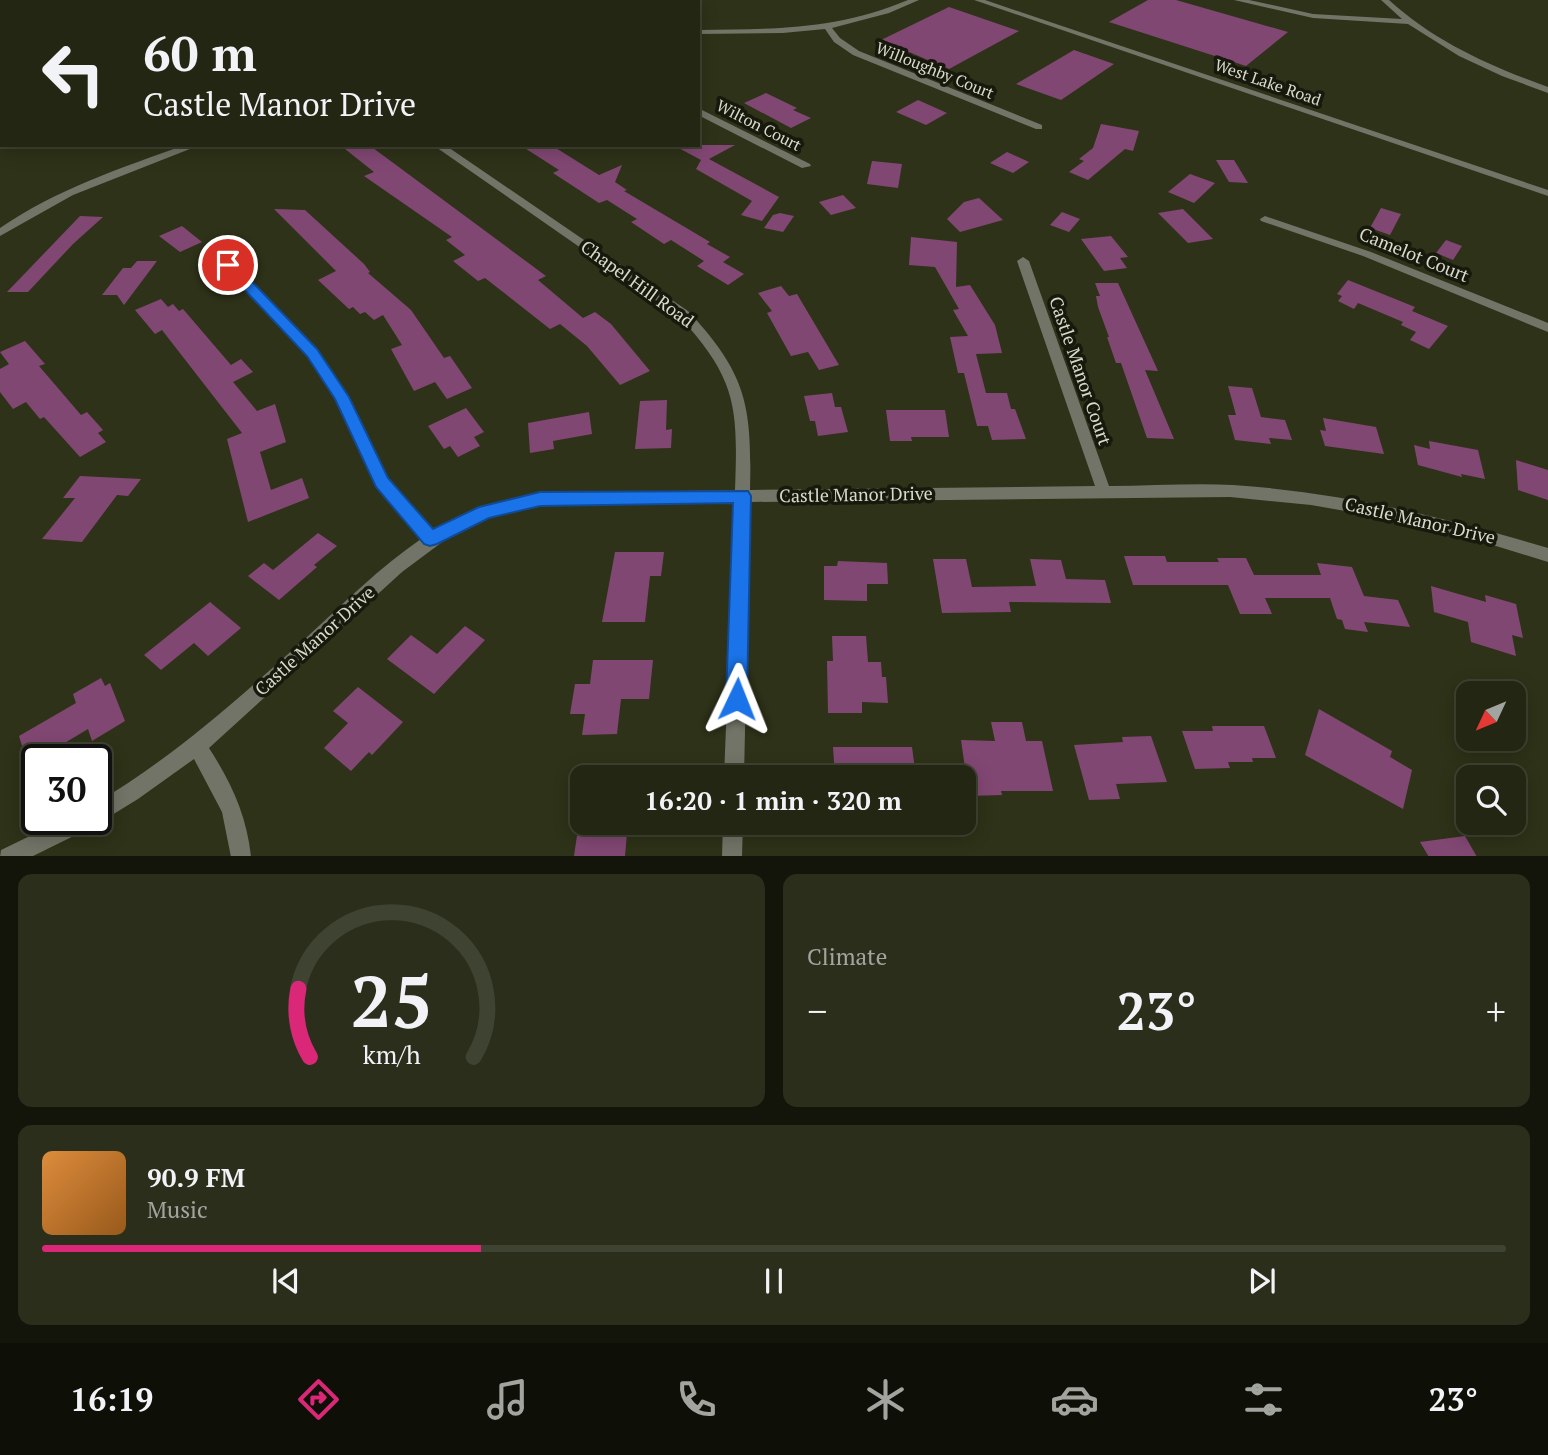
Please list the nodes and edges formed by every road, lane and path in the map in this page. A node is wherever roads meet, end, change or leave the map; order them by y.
1 (915, 0) edge
2 (978, 0) edge
3 (1238, 0) edge
4 (1385, 0) edge
5 (1410, 22) junction
6 (828, 28) junction
7 (700, 32) edge
8 (1548, 90) edge
9 (700, 112) edge
10 (1039, 127) dead end
11 (190, 147) edge
12 (441, 147) edge
13 (806, 166) dead end
14 (1548, 193) edge
15 (1265, 219) dead end
16 (0, 233) edge
17 (1023, 261) dead end
18 (228, 265) dead end
19 (1548, 328) edge
20 (1104, 492) junction
21 (742, 496) junction
22 (430, 539) junction
23 (1548, 555) edge
24 (197, 746) junction
25 (734, 765) edge
26 (112, 804) edge
27 (53, 835) edge
28 (733, 835) edge
29 (8, 856) edge
30 (241, 856) edge
31 (732, 856) edge

1 - 6 street
2 - 14 street, West Lake Road
3 - 5 street
4 - 5 street
5 - 8 street
6 - 7 street
6 - 10 street, Willoughby Court
9 - 13 street, Wilton Court
11 - 16 street
12 - 21 street, Chapel Hill Road
15 - 19 street, Camelot Court
17 - 20 street, Castle Manor Court
18 - 22 street
20 - 21 street, Castle Manor Drive
20 - 23 street, Castle Manor Drive
21 - 22 street, Castle Manor Drive
21 - 25 street, Chapel Hill Road
22 - 24 street, Castle Manor Drive
24 - 26 street, Castle Manor Drive
24 - 30 street
27 - 29 street
28 - 31 street

